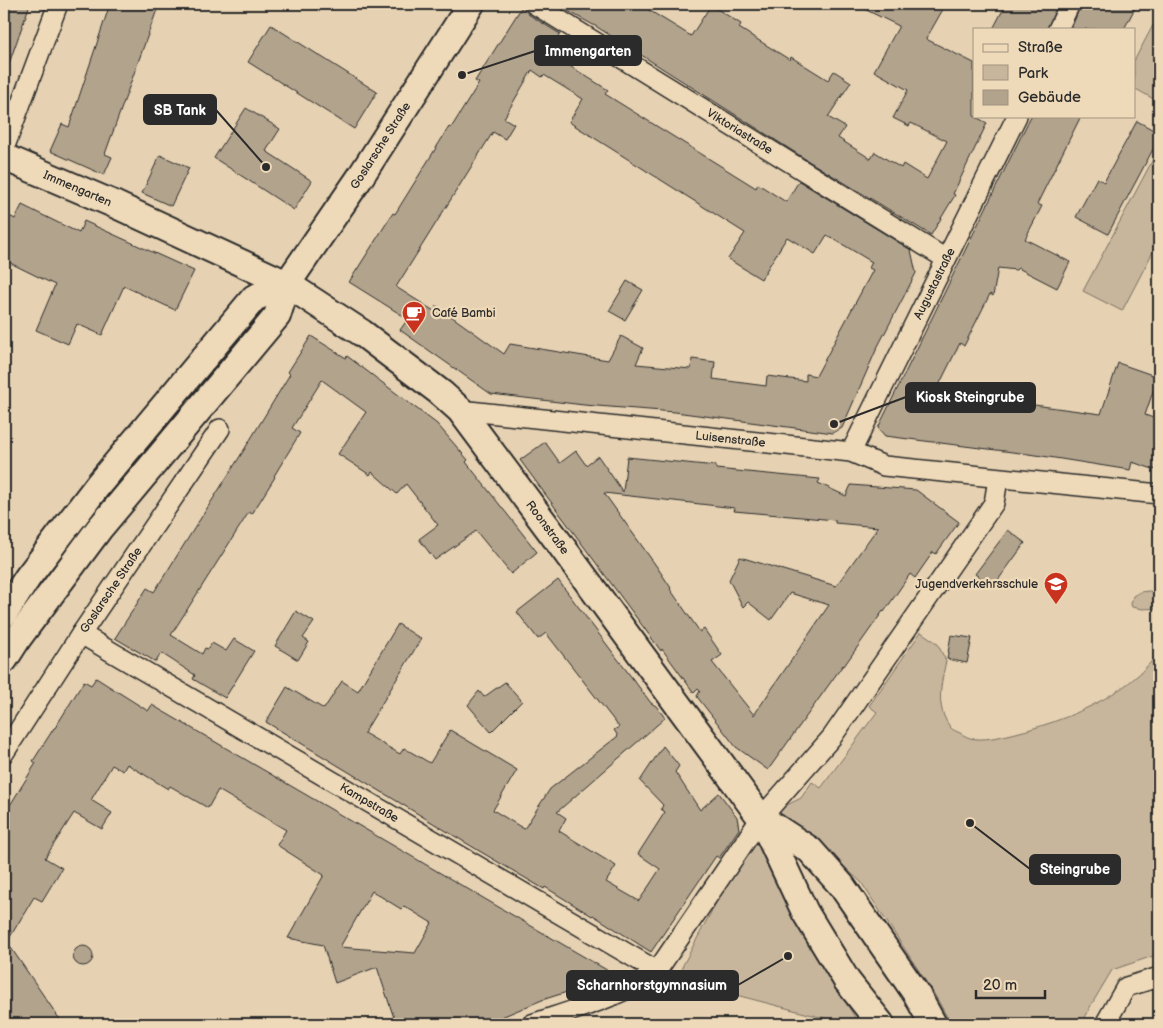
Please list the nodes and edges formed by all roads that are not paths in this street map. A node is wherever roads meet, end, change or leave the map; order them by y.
1 (58, 4) edge
2 (471, 4) edge
3 (534, 4) edge
4 (1070, 4) edge
5 (1058, 28) edge
6 (1016, 118) edge
7 (4, 149) edge
8 (4, 157) edge
9 (946, 259) junction
10 (286, 284) junction
11 (460, 410) junction
12 (220, 429) dead end
13 (851, 452) junction
14 (998, 479) junction
15 (1159, 494) edge
16 (4, 614) edge
17 (81, 634) junction
18 (4, 660) edge
19 (4, 753) edge
20 (761, 818) junction
21 (657, 972) junction
22 (1159, 977) edge
23 (532, 1024) edge
24 (881, 1024) edge
25 (933, 1024) edge
26 (1105, 1024) edge

1 - 7 street
2 - 10 street, Goslarsche Straße
3 - 9 street, Viktoriastraße
4 - 5 street
6 - 9 street, Augustastraße
8 - 10 street, Immengarten
9 - 13 street, Augustastraße
10 - 11 street, Roonstraße
10 - 16 street
10 - 18 street
11 - 13 street, Luisenstraße
11 - 20 street, Roonstraße
12 - 17 street, Goslarsche Straße
13 - 14 street, Luisenstraße
14 - 15 street, Luisenstraße
14 - 20 street
17 - 19 street, Goslarsche Straße
17 - 21 street, Kampstraße
20 - 21 street
20 - 24 street
20 - 25 street
21 - 23 street
22 - 26 street

